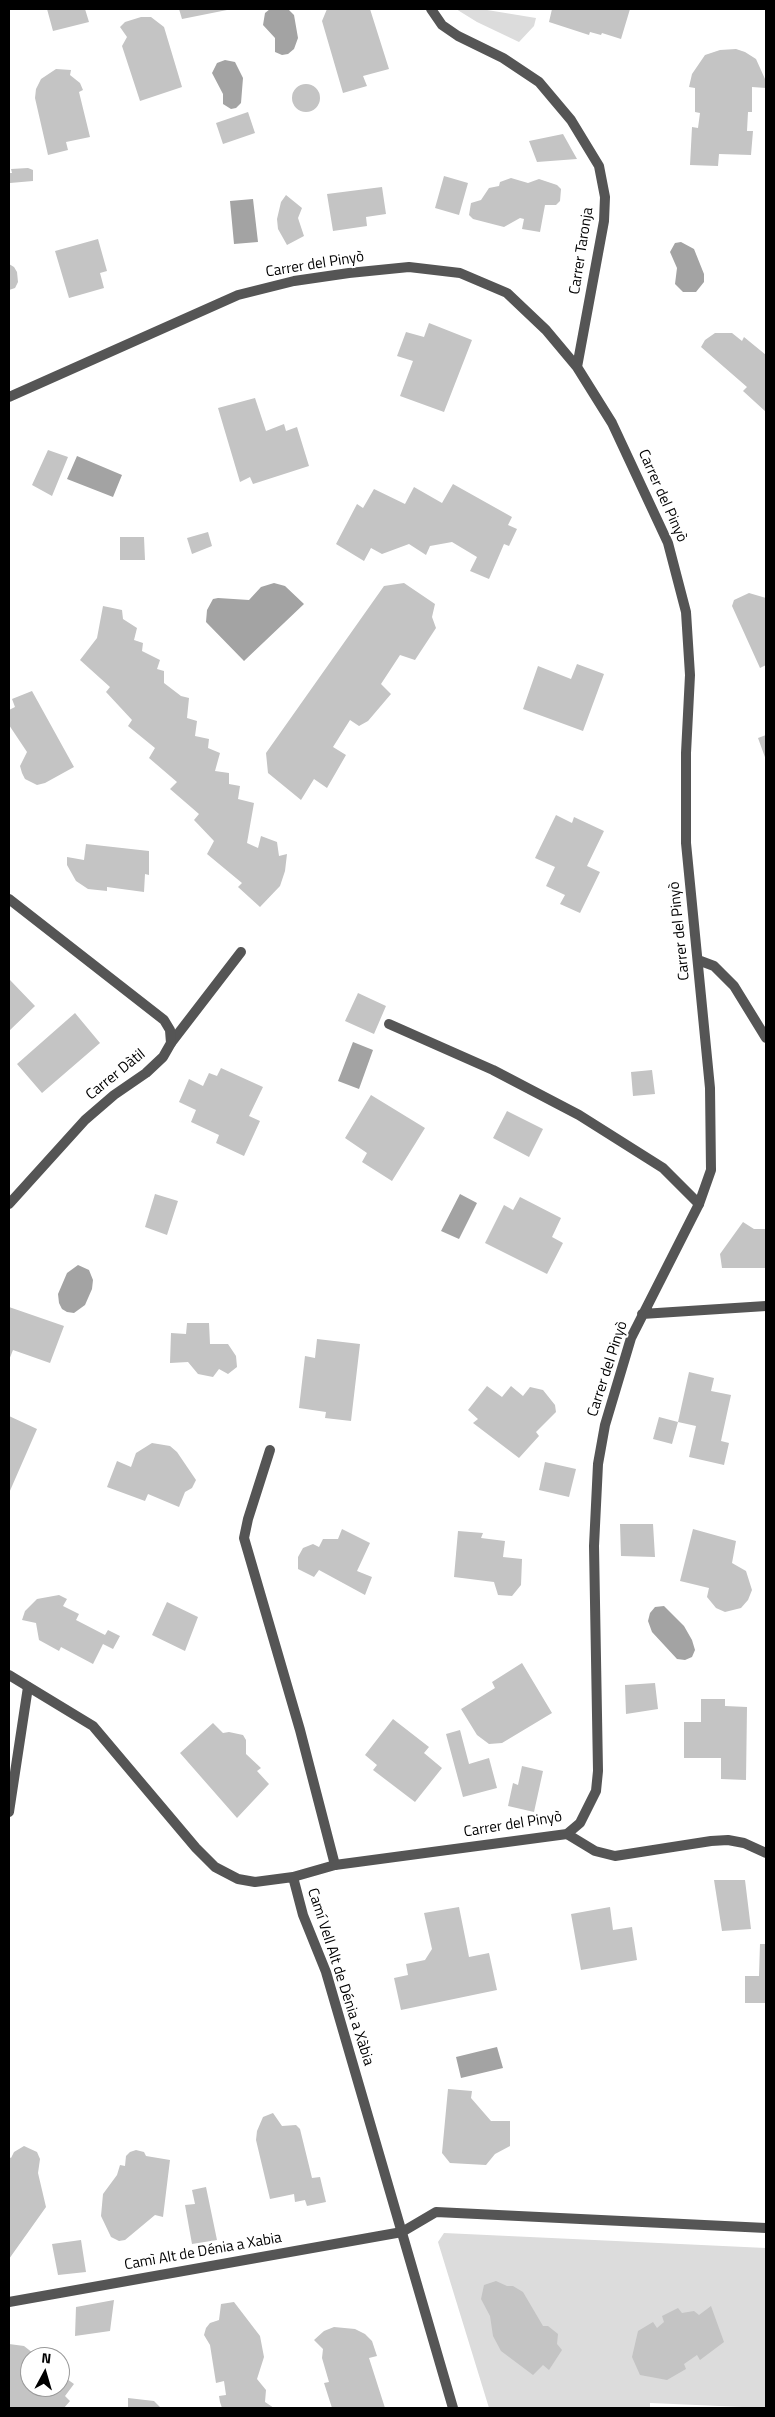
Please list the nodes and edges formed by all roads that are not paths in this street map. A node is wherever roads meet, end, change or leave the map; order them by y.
1 (430, 9) edge
2 (577, 367) junction
3 (9, 397) edge
4 (9, 899) edge
5 (241, 952) dead end
6 (698, 960) junction
7 (389, 1024) dead end
8 (766, 1038) edge
9 (171, 1043) junction
10 (9, 1204) edge
11 (699, 1204) junction
12 (766, 1306) edge
13 (642, 1314) junction
14 (270, 1450) dead end
15 (9, 1675) edge
16 (28, 1687) junction
17 (9, 1812) edge
18 (567, 1834) junction
19 (766, 1853) edge
20 (335, 1865) junction
21 (293, 1877) junction
22 (766, 2228) edge
23 (402, 2232) junction
24 (9, 2302) edge
25 (453, 2408) edge

1 - 2 street, Carrer Taronja
2 - 3 street, Carrer del Pinyò
2 - 6 street, Carrer del Pinyò
4 - 9 street
5 - 9 street, Carrer Dàtil
6 - 8 street
6 - 11 street, Carrer del Pinyò
7 - 11 street
9 - 10 street, Carrer Dàtil
11 - 13 street, Carrer del Pinyò
12 - 13 street
13 - 18 street, Carrer del Pinyò
14 - 20 street
15 - 16 street, Camí Vell Alt de Dénia a Xàbia
16 - 17 street
16 - 21 street, Camí Vell Alt de Dénia a Xàbia
18 - 19 street
18 - 20 street, Carrer del Pinyò
20 - 21 street, Carrer del Pinyò
21 - 23 street, Camí Vell Alt de Dénia a Xàbia
22 - 23 street
23 - 24 street, Camì Alt de Dénia a Xabia
23 - 25 street, Camí Vell Alt de Dénia a Xàbia

